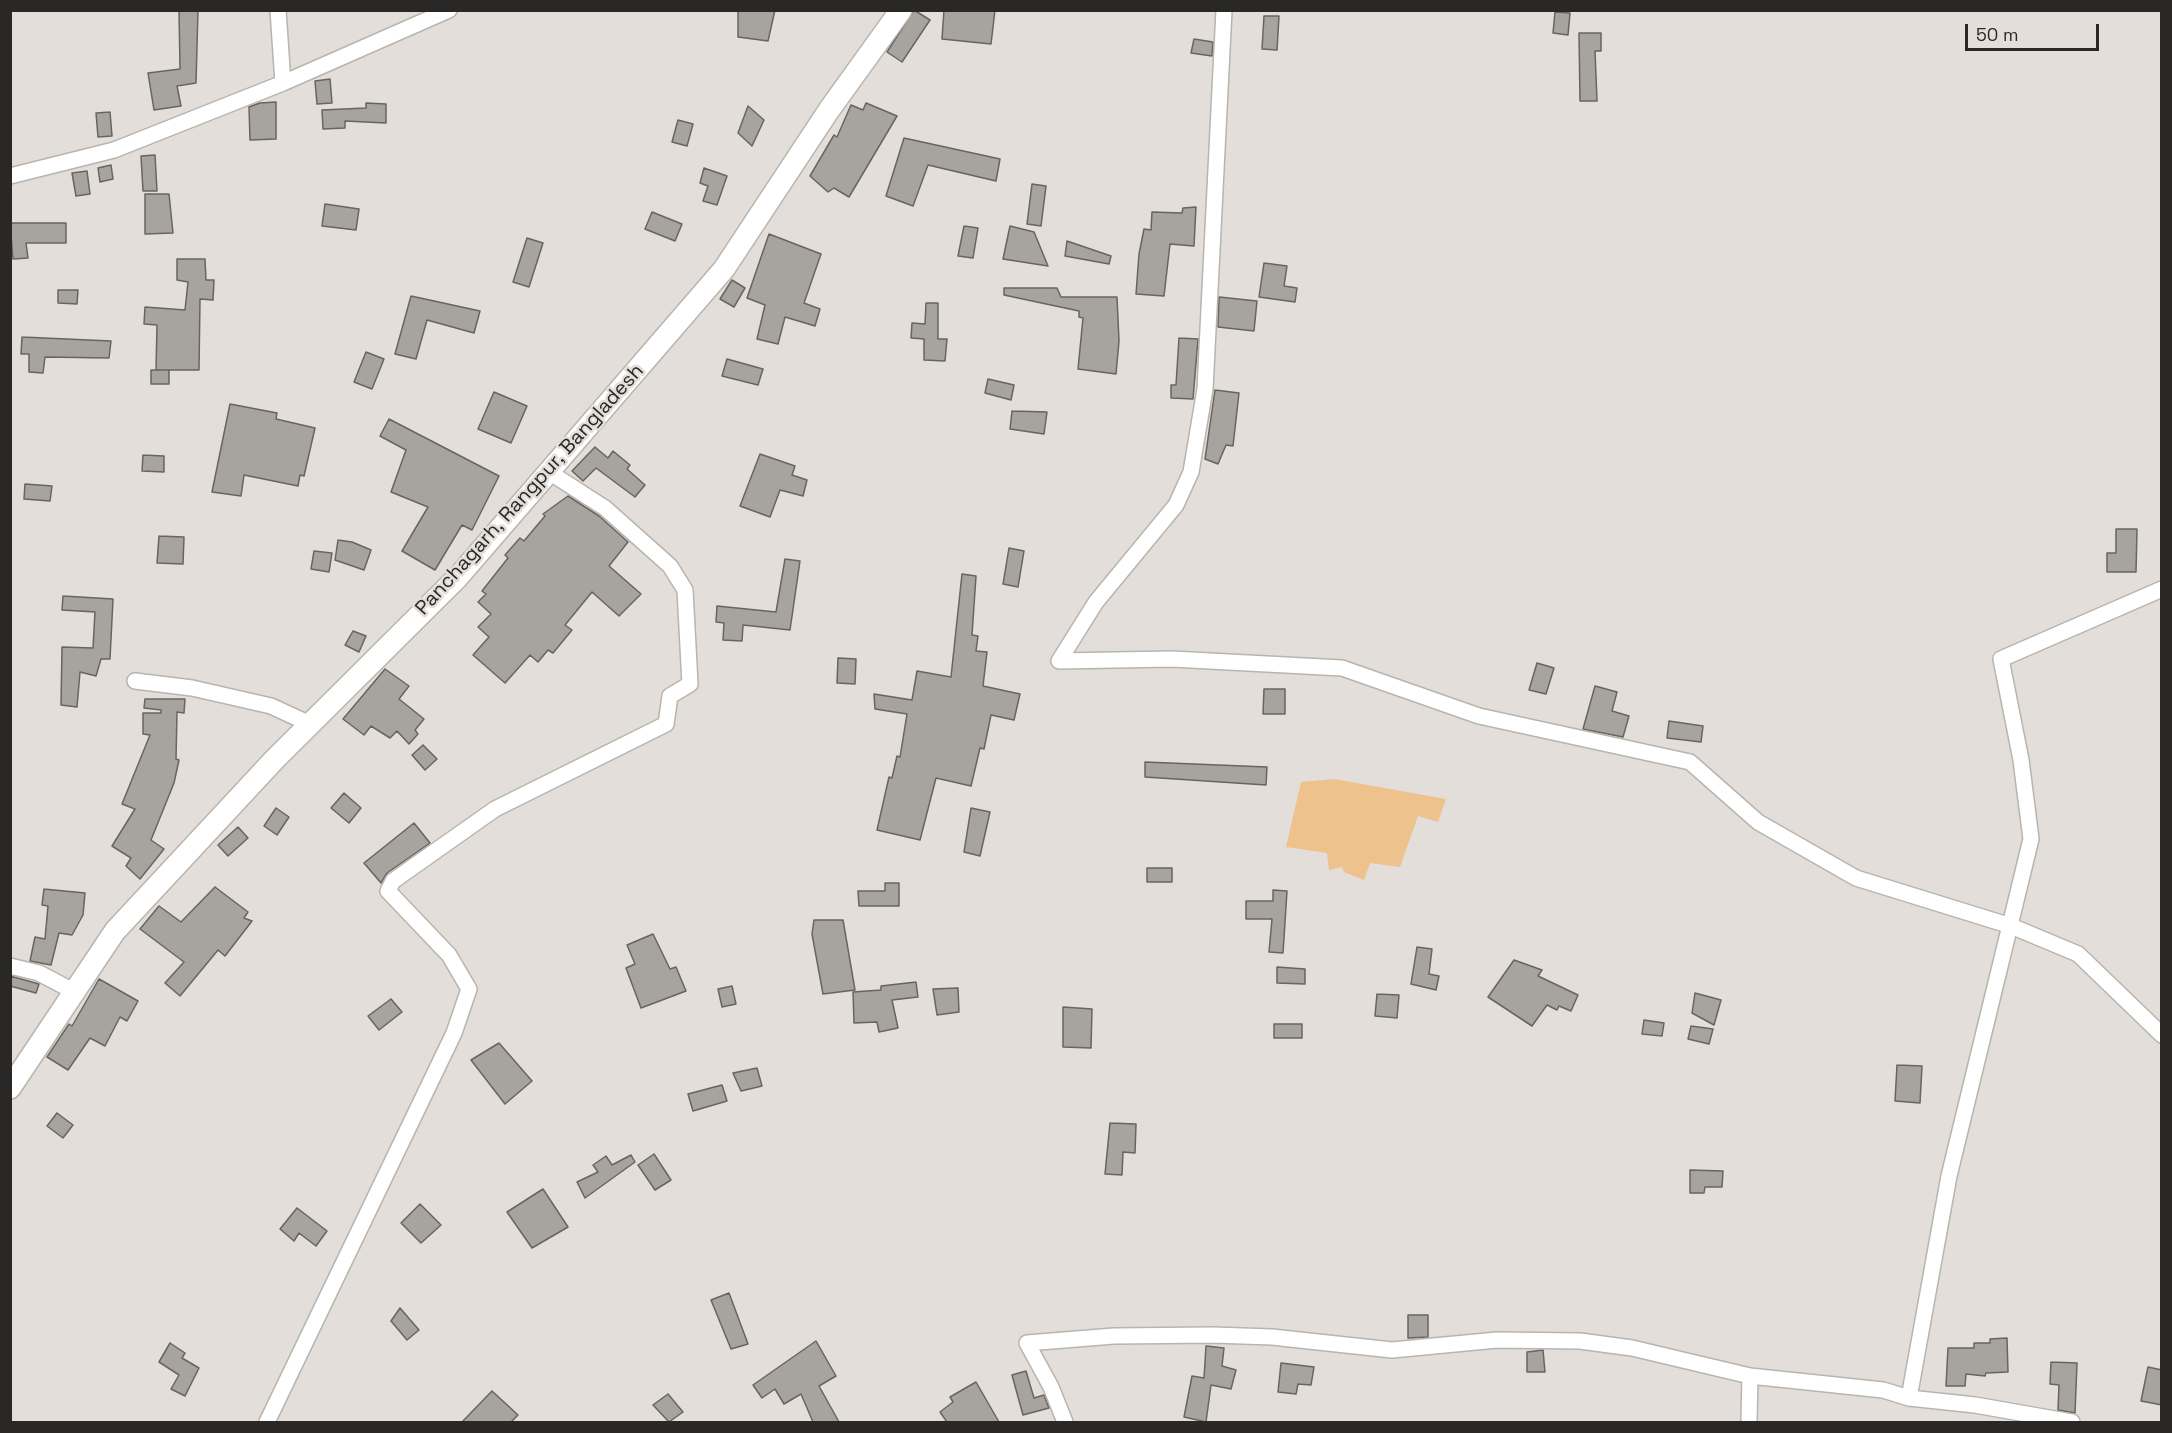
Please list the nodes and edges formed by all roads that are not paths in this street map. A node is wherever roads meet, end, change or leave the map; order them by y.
1 (278, 10) edge
2 (449, 10) edge
3 (901, 10) edge
4 (1224, 10) edge
5 (283, 83) junction
6 (10, 176) edge
7 (549, 472) junction
8 (2162, 589) edge
9 (135, 681) dead end
10 (310, 724) junction
11 (2011, 926) junction
12 (10, 966) edge
13 (75, 992) junction
14 (2162, 1035) edge
15 (10, 1088) edge
16 (1749, 1376) junction
17 (1909, 1398) junction
18 (267, 1422) edge
19 (1065, 1422) edge
20 (1749, 1422) edge
21 (2072, 1422) edge

1 - 5 street
2 - 5 street
3 - 7 street, Panchagarh, Rangpur, Bangladesh
4 - 11 street
5 - 6 street
7 - 10 street, Panchagarh, Rangpur, Bangladesh
7 - 18 street
8 - 11 street
9 - 10 street
10 - 13 street, Panchagarh, Rangpur, Bangladesh
11 - 14 street
11 - 17 street
12 - 13 street
13 - 15 street, Panchagarh, Rangpur, Bangladesh
16 - 17 street
16 - 19 street
16 - 20 street
17 - 21 street

